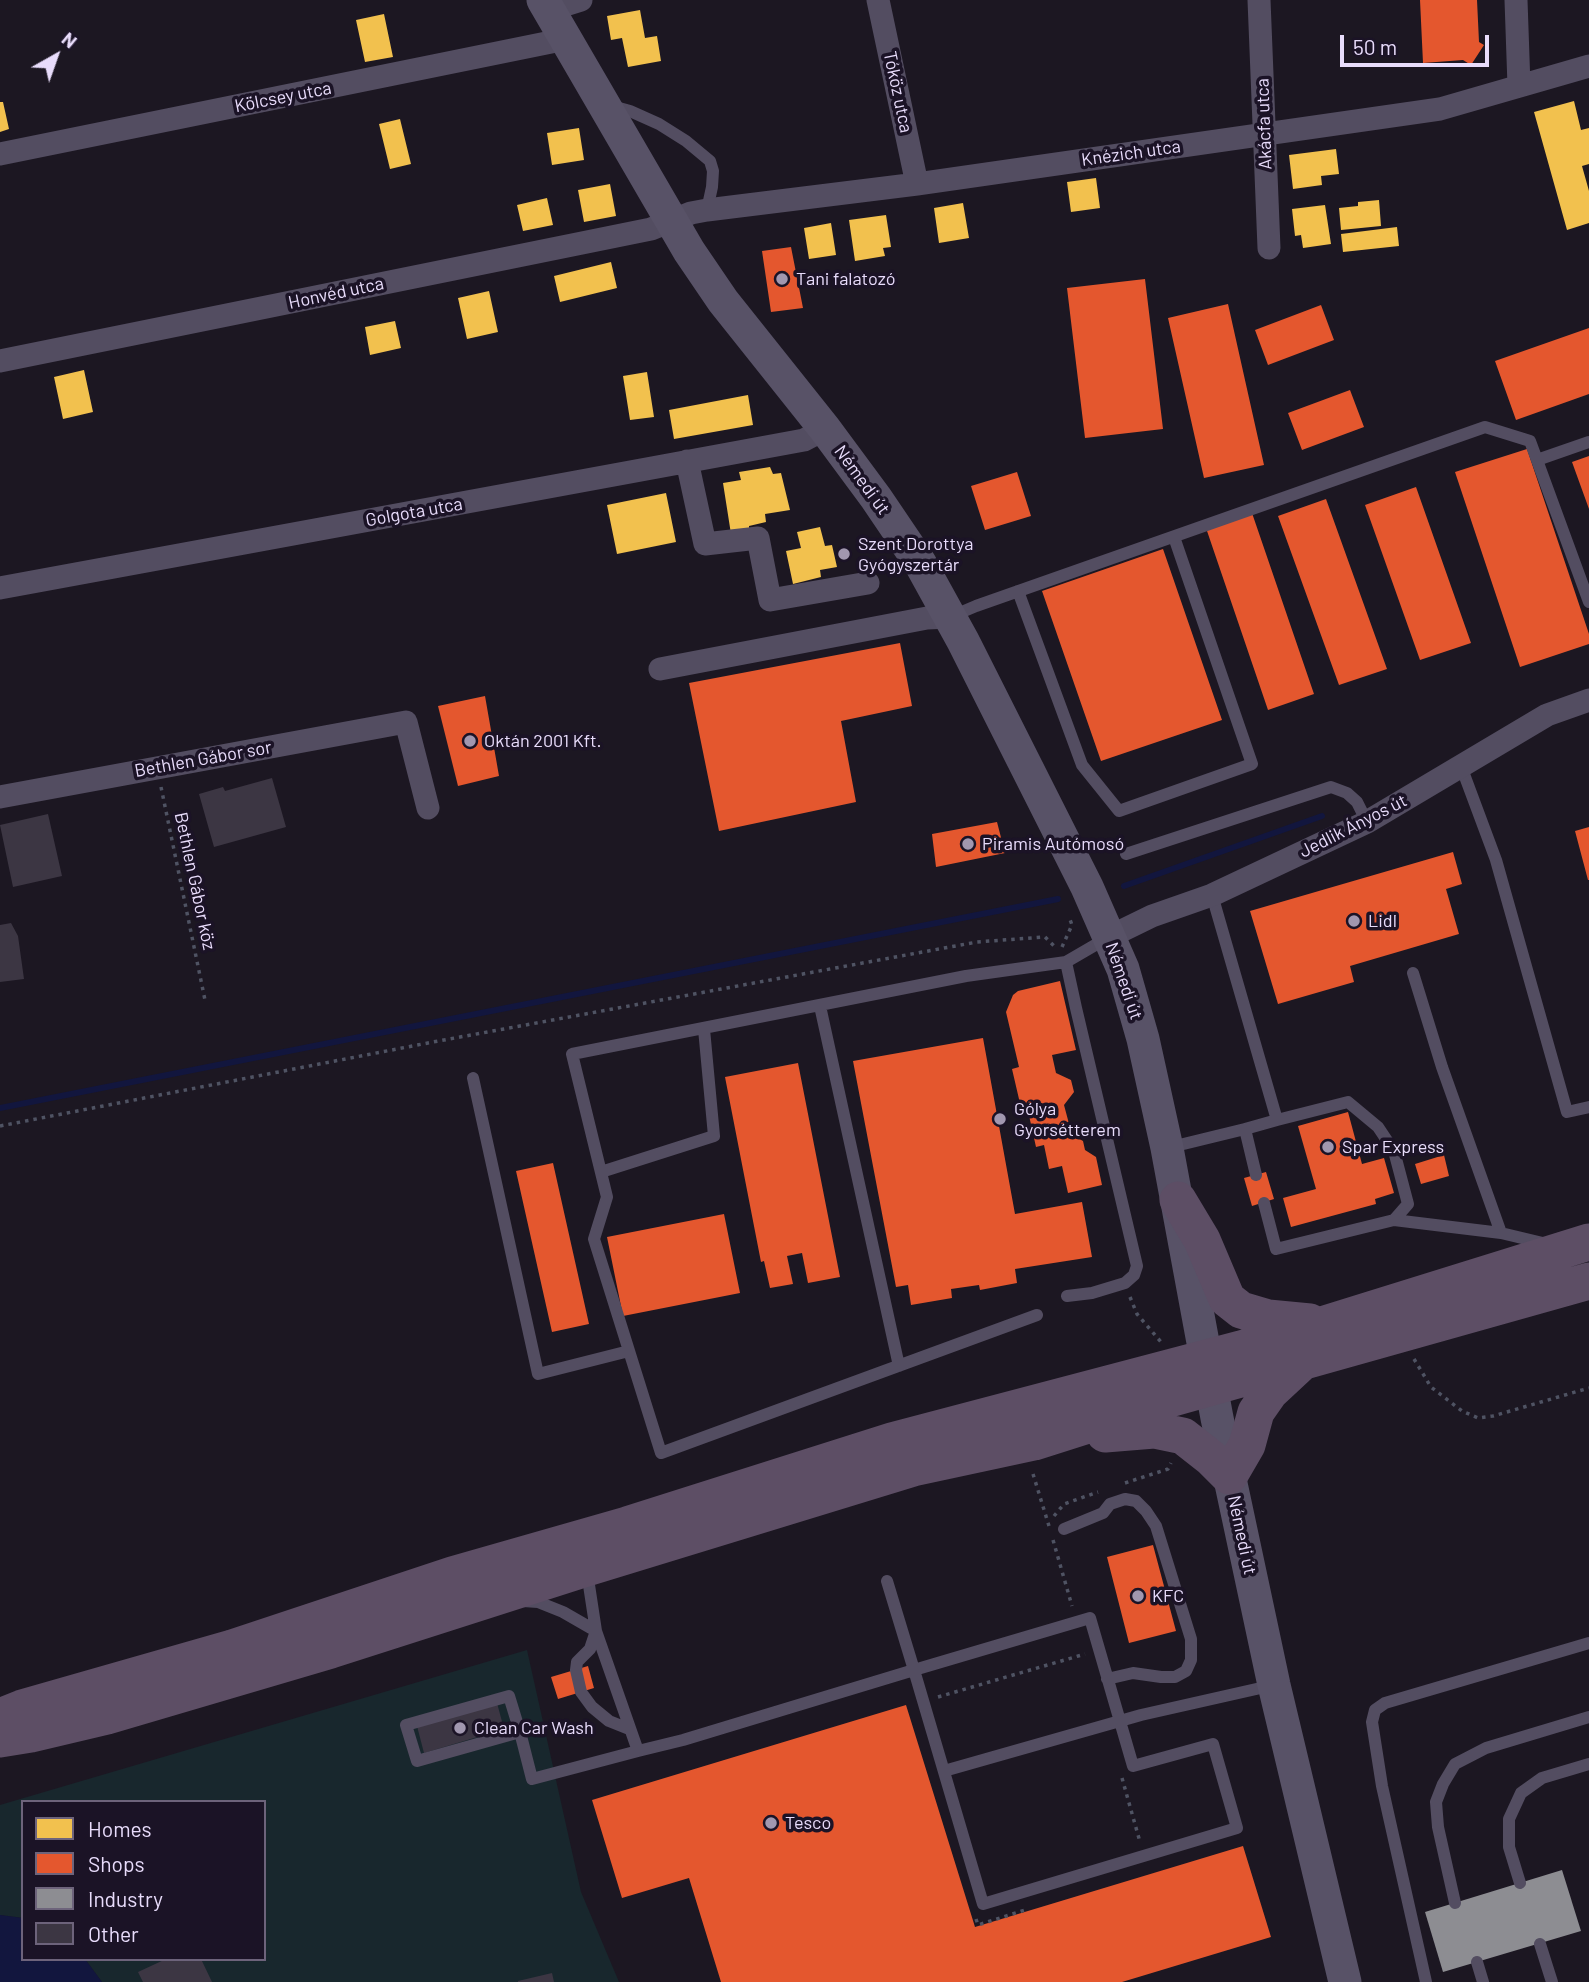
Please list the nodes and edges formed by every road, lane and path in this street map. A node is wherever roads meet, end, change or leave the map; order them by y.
1 (581, 0) edge
2 (878, 0) edge
3 (1259, 0) edge
4 (1517, 0) edge
5 (546, 5) edge
6 (566, 39) junction
7 (1589, 66) edge
8 (1519, 86) junction
9 (603, 103) junction
10 (1265, 133) junction
11 (0, 154) edge
12 (917, 184) junction
13 (707, 210) junction
14 (670, 221) junction
15 (1269, 248) dead end
16 (0, 361) edge
17 (825, 429) junction
18 (1589, 442) edge
19 (1537, 460) junction
20 (687, 461) junction
21 (1174, 537) junction
22 (868, 583) dead end
23 (0, 588) edge
24 (1018, 591) junction
25 (1589, 602) edge
26 (950, 617) junction
27 (660, 669) dead end
28 (1589, 700) edge
29 (1461, 766) junction
30 (157, 768) junction
31 (0, 797) edge
32 (428, 808) dead end
33 (1367, 822) junction
34 (1126, 855) dead end
35 (1212, 895) junction
36 (1069, 917) dead end
37 (1109, 937) junction
38 (1066, 962) junction
39 (1413, 974) dead end
40 (205, 1000) dead end
41 (820, 1006) junction
42 (704, 1028) junction
43 (473, 1078) dead end
44 (1589, 1107) edge
45 (1277, 1120) junction
46 (0, 1126) edge
47 (1245, 1129) junction
48 (1167, 1148) junction
49 (601, 1172) junction
50 (1256, 1175) dead end
51 (1178, 1200) junction
52 (1264, 1203) dead end
53 (1394, 1220) junction
54 (1500, 1233) junction
55 (1577, 1245) edge
56 (1589, 1281) edge
57 (1125, 1283) junction
58 (1067, 1296) dead end
59 (1037, 1315) dead end
60 (1325, 1324) junction
61 (1165, 1346) dead end
62 (629, 1351) junction
63 (1411, 1354) dead end
64 (1302, 1362) junction
65 (899, 1366) junction
66 (1208, 1373) junction
67 (1589, 1388) edge
68 (1033, 1458) junction
69 (1229, 1476) junction
70 (1064, 1529) dead end
71 (1051, 1533) dead end
72 (605, 1546) junction
73 (536, 1551) junction
74 (887, 1581) dead end
75 (478, 1603) junction
76 (596, 1631) junction
77 (1589, 1643) edge
78 (1086, 1653) dead end
79 (914, 1670) junction
80 (1107, 1679) junction
81 (1274, 1685) junction
82 (923, 1701) junction
83 (0, 1717) edge
84 (1589, 1717) edge
85 (1120, 1721) junction
86 (629, 1728) junction
87 (520, 1732) junction
88 (0, 1739) edge
89 (638, 1751) junction
90 (1589, 1764) edge
91 (944, 1770) junction
92 (1520, 1883) dead end
93 (1455, 1903) dead end
94 (1031, 1909) dead end
95 (974, 1912) dead end
96 (1540, 1944) dead end
97 (1477, 1962) dead end
98 (1345, 1982) edge
99 (1426, 1982) edge
100 (1483, 1982) edge
101 (1552, 1982) edge

1 - 5 street
2 - 12 street, Tóköz utca
3 - 10 street, Akácfa utca
4 - 8 street
5 - 6 main road, Némedi út
6 - 9 main road, Némedi út
6 - 11 street, Kölcsey utca
7 - 8 street, Knézich utca
8 - 10 street, Knézich utca
9 - 13 lane
9 - 14 main road, Némedi út
10 - 12 street, Knézich utca
10 - 15 street, Akácfa utca
12 - 13 street, Knézich utca
13 - 14 street, Knézich utca
14 - 16 street, Honvéd utca
14 - 17 main road, Némedi út
17 - 20 street, Golgota utca
17 - 26 main road, Némedi út
18 - 19 lane
19 - 21 lane
19 - 25 lane
20 - 22 street
20 - 23 street, Golgota utca
21 - 24 lane
21 - 24 lane
24 - 26 lane
26 - 27 street
26 - 37 main road, Némedi út
28 - 29 street, Jedlik Ányos út
29 - 33 street, Jedlik Ányos út
29 - 44 lane
30 - 31 street, Bethlen Gábor sor
30 - 32 street, Bethlen Gábor sor
30 - 40 path, Bethlen Gábor köz
33 - 34 lane
33 - 35 street, Jedlik Ányos út
35 - 37 street, Jedlik Ányos út
35 - 45 lane
36 - 38 path
37 - 38 lane
37 - 48 main road, Némedi út
38 - 41 lane
38 - 46 path
38 - 57 lane
39 - 54 lane
41 - 42 lane
41 - 65 lane
42 - 49 lane
42 - 49 lane
43 - 62 lane
45 - 47 lane
45 - 53 lane
47 - 48 lane
47 - 50 lane
48 - 51 main road, Némedi út
49 - 62 lane
51 - 60 main road
51 - 66 main road, Némedi út
52 - 53 lane
53 - 54 lane
54 - 55 lane
55 - 60 main road
56 - 64 main road
57 - 58 lane
57 - 61 path
59 - 65 lane
60 - 66 main road
62 - 65 lane
63 - 67 path
64 - 66 main road
64 - 69 main road
66 - 68 main road
66 - 69 main road, Némedi út
66 - 72 main road
68 - 69 main road
68 - 71 path
68 - 72 main road
69 - 81 main road, Némedi út
70 - 80 lane
72 - 73 main road
72 - 73 lane
72 - 75 main road
72 - 76 lane
73 - 83 main road
74 - 79 lane
75 - 76 lane
75 - 88 main road
76 - 86 lane
76 - 86 lane
77 - 99 lane
78 - 82 path
79 - 80 lane
79 - 82 lane
79 - 89 lane
80 - 85 lane
81 - 85 lane
81 - 98 main road, Némedi út
82 - 91 lane
84 - 93 lane
85 - 91 lane
85 - 91 lane
86 - 89 lane
87 - 87 lane
87 - 89 lane
90 - 92 lane
94 - 95 path
96 - 101 lane
97 - 100 lane

